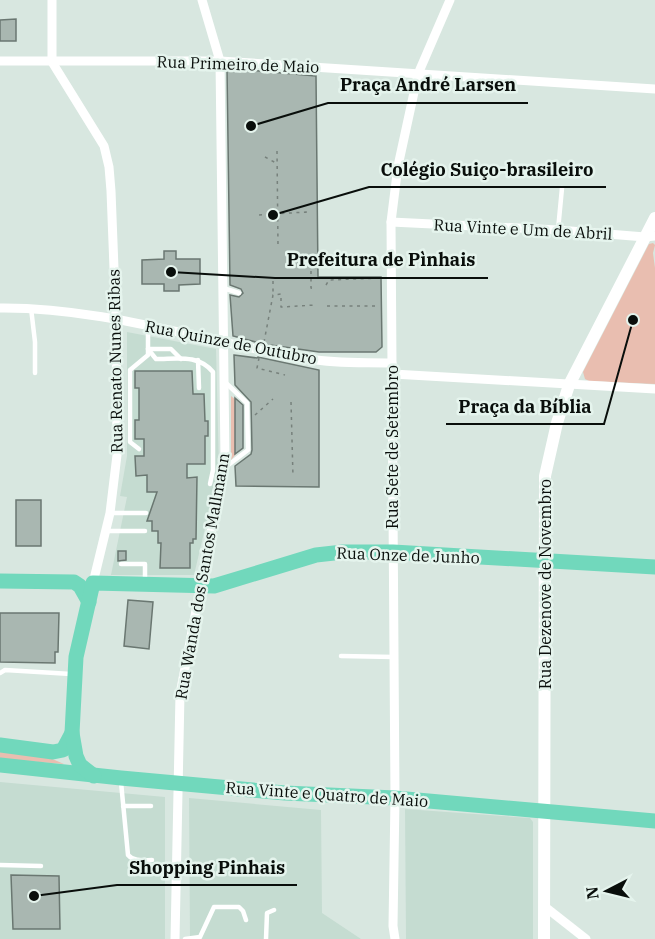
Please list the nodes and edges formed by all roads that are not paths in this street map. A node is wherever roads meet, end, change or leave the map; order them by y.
1 (52, 0) edge
2 (202, 0) edge
3 (450, 0) edge
4 (220, 61) junction
5 (0, 62) edge
6 (52, 62) junction
7 (418, 74) junction
8 (655, 89) edge
9 (562, 188) dead end
10 (655, 218) edge
11 (391, 222) junction
12 (558, 230) junction
13 (650, 236) edge
14 (223, 288) junction
15 (239, 293) dead end
16 (0, 308) edge
17 (31, 308) junction
18 (116, 320) junction
19 (148, 325) junction
20 (224, 342) junction
21 (148, 349) junction
22 (181, 359) junction
23 (198, 360) junction
24 (392, 363) junction
25 (35, 374) dead end
26 (393, 374) junction
27 (226, 383) junction
28 (569, 384) junction
29 (199, 388) dead end
30 (655, 389) edge
31 (139, 449) dead end
32 (223, 469) junction
33 (210, 484) dead end
34 (110, 513) junction
35 (146, 513) dead end
36 (106, 531) junction
37 (145, 531) dead end
38 (393, 552) junction
39 (544, 561) junction
40 (121, 564) dead end
41 (655, 567) edge
42 (0, 581) edge
43 (93, 583) junction
44 (145, 584) junction
45 (201, 585) junction
46 (89, 602) junction
47 (341, 656) dead end
48 (394, 657) junction
49 (0, 673) edge
50 (74, 675) junction
51 (72, 733) junction
52 (0, 745) edge
53 (0, 765) edge
54 (94, 776) junction
55 (120, 778) junction
56 (177, 783) junction
57 (395, 798) junction
58 (123, 806) junction
59 (151, 806) dead end
60 (545, 811) junction
61 (655, 821) edge
62 (152, 860) dead end
63 (0, 865) edge
64 (41, 866) dead end
65 (544, 906) junction
66 (274, 910) dead end
67 (246, 920) dead end
68 (176, 939) edge
69 (185, 939) edge
70 (266, 939) edge
71 (395, 939) edge
72 (544, 939) edge
73 (586, 939) edge

1 - 6 street
2 - 4 street, Rua Wanda dos Santos Mallmann
3 - 7 street, Rua Sete de Setembro
4 - 6 street, Rua Primeiro de Maio
4 - 7 street, Rua Primeiro de Maio
4 - 14 street, Rua Wanda dos Santos Mallmann
5 - 6 street, Rua Primeiro de Maio
6 - 18 street, Rua Renato Nunes Ribas
7 - 8 street, Rua Primeiro de Maio
7 - 11 street, Rua Sete de Setembro
9 - 12 lane
10 - 13 street, Rua Dezenove de Novembro
11 - 12 street, Rua Vinte e Um de Abril
11 - 24 street, Rua Sete de Setembro
12 - 13 street, Rua Vinte e Um de Abril
13 - 28 street, Rua Dezenove de Novembro
14 - 15 lane
14 - 20 street, Rua Wanda dos Santos Mallmann
16 - 17 street, Rua Quinze de Outubro
17 - 18 street, Rua Quinze de Outubro
17 - 25 lane
18 - 19 street, Rua Quinze de Outubro
18 - 34 street, Rua Renato Nunes Ribas
19 - 20 street, Rua Quinze de Outubro
19 - 21 lane
20 - 24 street, Rua Quinze de Outubro
20 - 27 street, Rua Wanda dos Santos Mallmann
21 - 22 lane
21 - 22 lane
21 - 31 lane
22 - 23 lane
23 - 29 lane
23 - 33 lane
24 - 26 street, Rua Sete de Setembro
26 - 28 street
26 - 38 street, Rua Sete de Setembro
27 - 32 street, Rua Wanda dos Santos Mallmann
27 - 32 lane
28 - 30 street
28 - 39 street, Rua Dezenove de Novembro
32 - 45 street, Rua Wanda dos Santos Mallmann
34 - 35 lane
34 - 36 street, Rua Renato Nunes Ribas
36 - 37 lane
36 - 43 street, Rua Renato Nunes Ribas
38 - 39 main road, Rua Onze de Junho
38 - 45 main road, Rua Onze de Junho
38 - 48 street, Rua Sete de Setembro
39 - 41 main road, Rua Onze de Junho
39 - 60 street, Rua Dezenove de Novembro
40 - 44 lane
42 - 46 main road
43 - 44 main road, Rua Onze de Junho
43 - 46 main road, Rua Renato Nunes Ribas
44 - 45 main road, Rua Onze de Junho
45 - 56 street, Rua Wanda dos Santos Mallmann
46 - 50 main road, Rua Renato Nunes Ribas
47 - 48 lane
48 - 57 street, Rua Sete de Setembro
49 - 50 lane
50 - 51 main road, Rua Renato Nunes Ribas
51 - 52 main road
51 - 54 main road, Rua Renato Nunes Ribas
53 - 54 main road, Rua Vinte e Quatro de Maio
54 - 55 main road, Rua Vinte e Quatro de Maio
55 - 56 main road, Rua Vinte e Quatro de Maio
55 - 58 lane
56 - 57 main road, Rua Vinte e Quatro de Maio
56 - 68 street, Rua Wanda dos Santos Mallmann
57 - 60 main road, Rua Vinte e Quatro de Maio
57 - 71 street, Rua Sete de Setembro
58 - 59 lane
58 - 62 lane
60 - 61 main road, Rua Vinte e Quatro de Maio
60 - 65 street, Rua Dezenove de Novembro
63 - 64 lane
65 - 72 street, Rua Dezenove de Novembro
65 - 73 street
66 - 70 lane
67 - 69 lane

